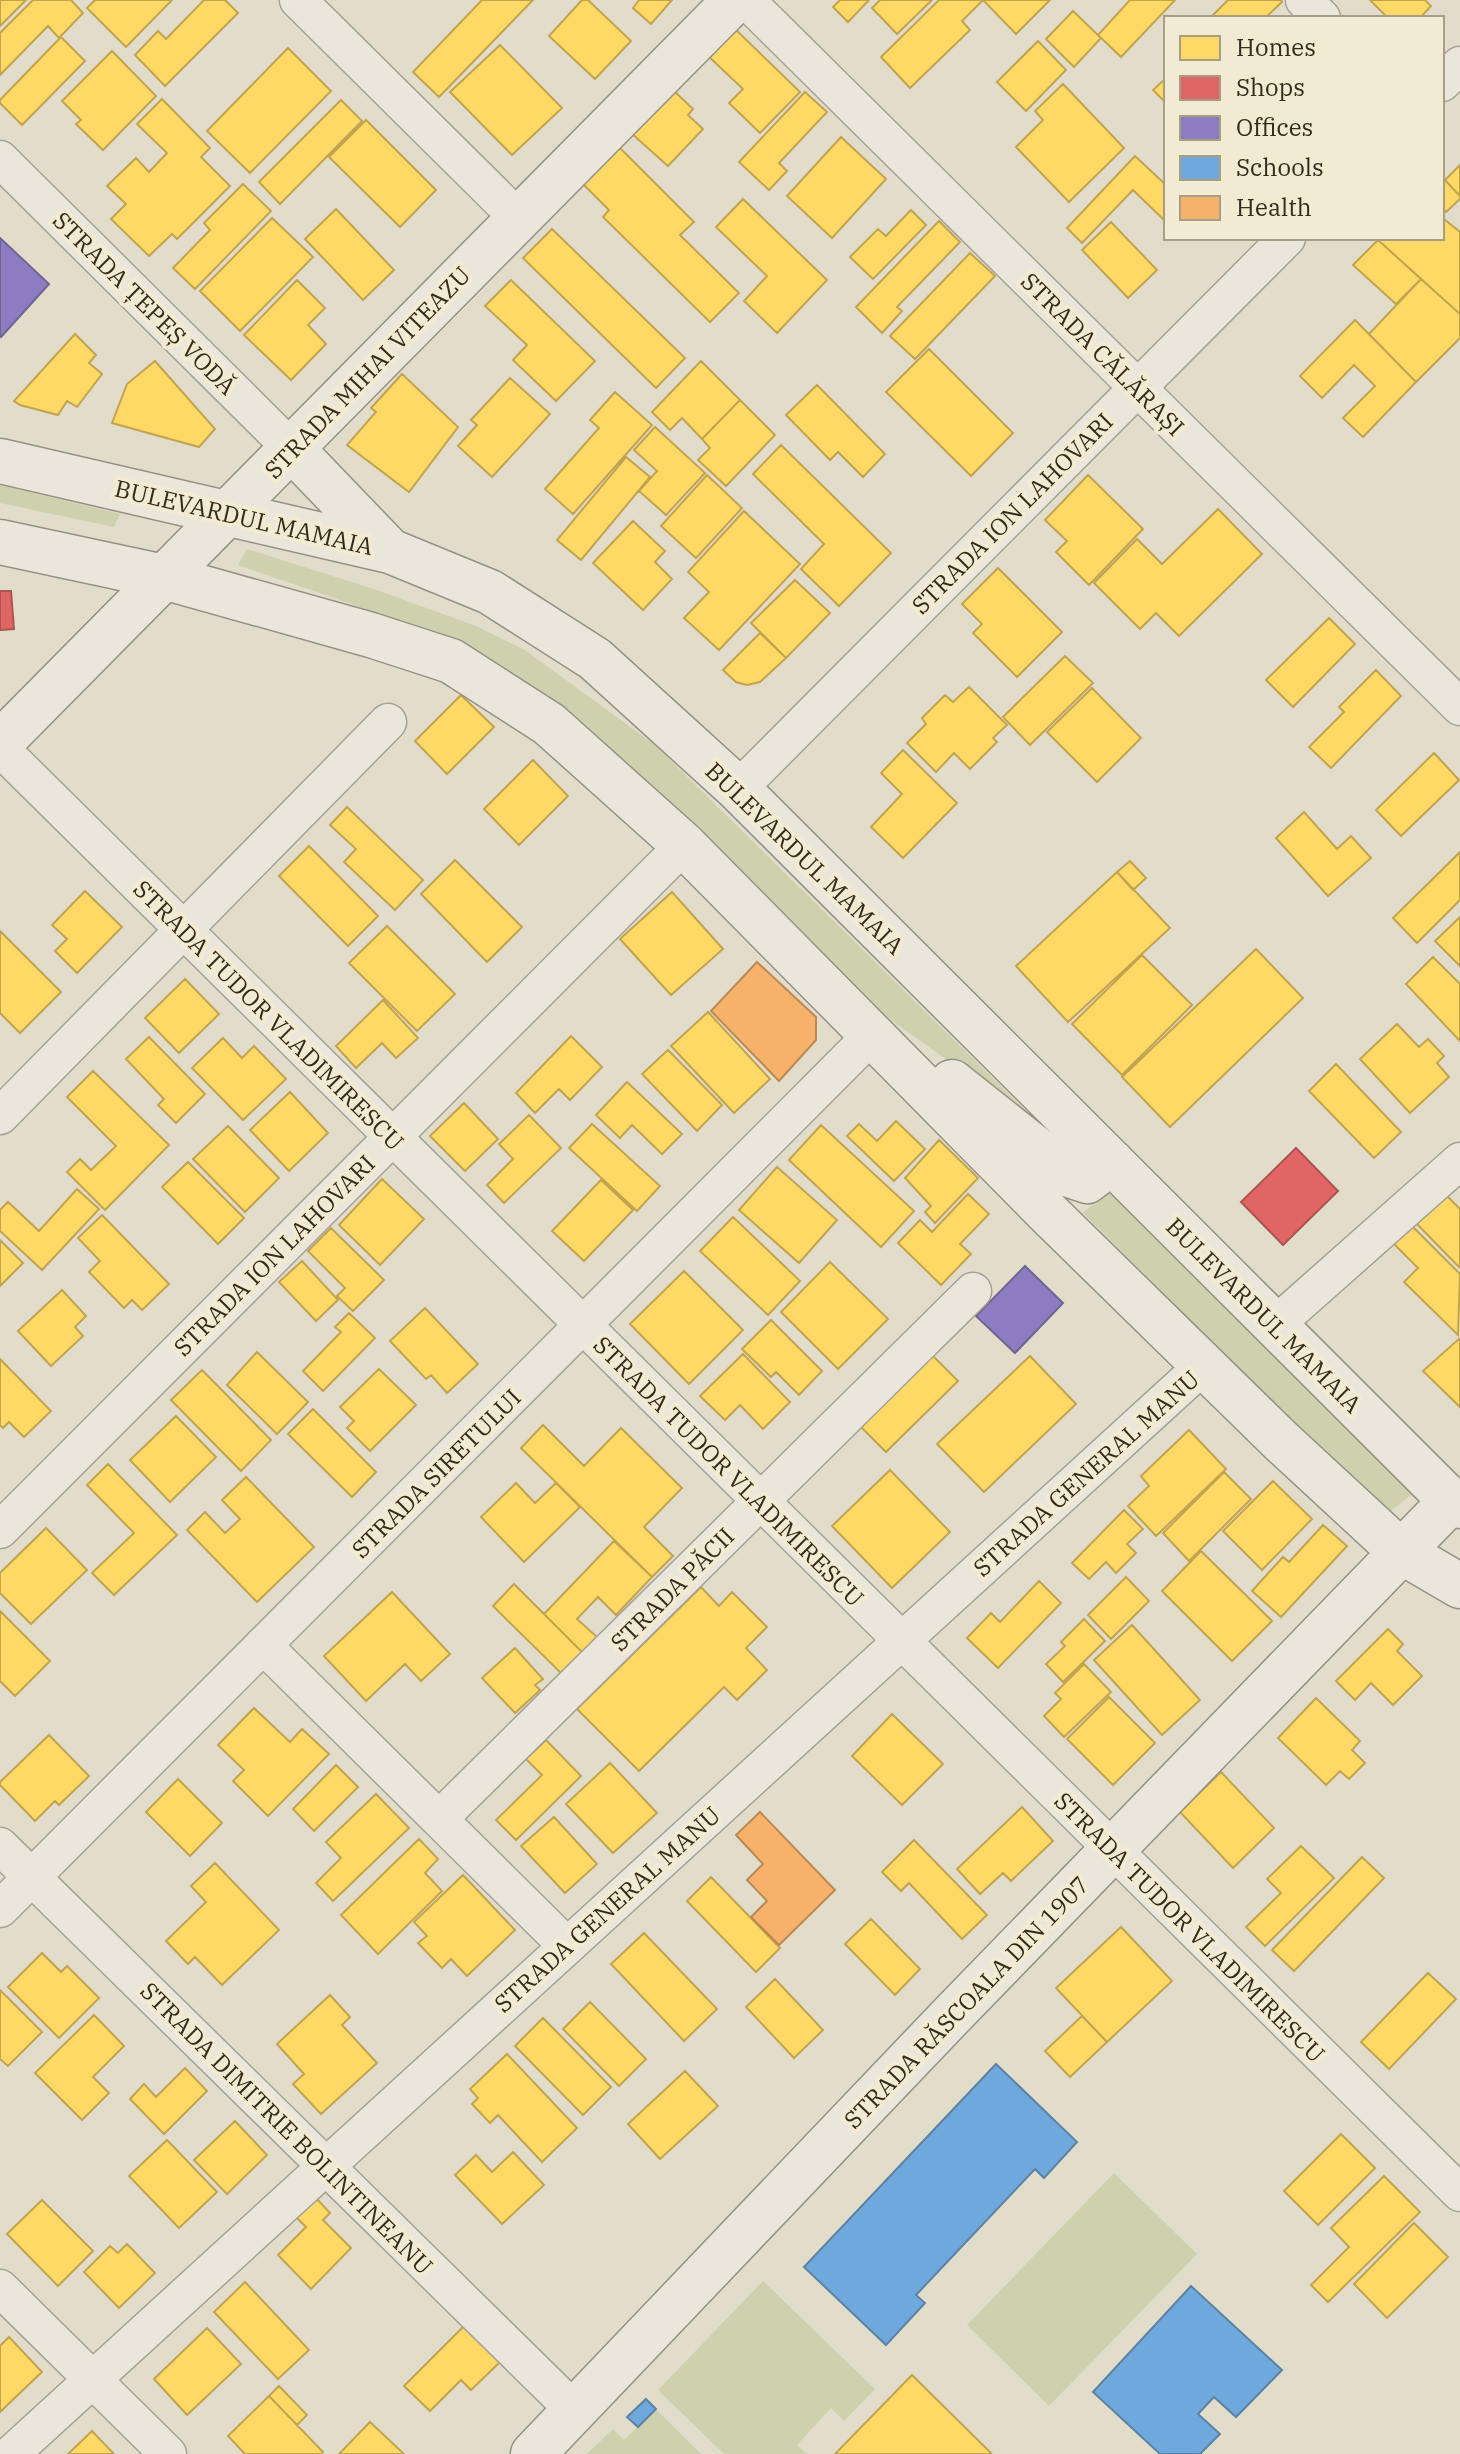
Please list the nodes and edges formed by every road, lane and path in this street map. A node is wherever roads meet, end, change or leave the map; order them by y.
1 (298, 0) edge
2 (735, 0) edge
3 (746, 0) edge
4 (1304, 0) edge
5 (1320, 16) edge
6 (1460, 65) edge
7 (1444, 81) edge
8 (0, 159) edge
9 (518, 218) junction
10 (1285, 240) edge
11 (1138, 388) junction
12 (291, 448) junction
13 (0, 461) edge
14 (229, 512) junction
15 (0, 542) edge
16 (390, 551) junction
17 (164, 577) junction
18 (1460, 707) edge
19 (388, 722) dead end
20 (0, 746) edge
21 (738, 789) junction
22 (684, 845) junction
23 (184, 930) junction
24 (861, 1025) junction
25 (0, 1116) edge
26 (392, 1136) junction
27 (1460, 1161) edge
28 (1112, 1162) junction
29 (973, 1291) dead end
30 (583, 1325) junction
31 (1275, 1325) junction
32 (1204, 1365) junction
33 (760, 1501) junction
34 (1455, 1504) edge
35 (0, 1530) edge
36 (1400, 1551) junction
37 (1460, 1586) edge
38 (901, 1641) junction
39 (263, 1645) junction
40 (439, 1819) junction
41 (0, 1846) edge
42 (1113, 1851) junction
43 (32, 1877) junction
44 (0, 1909) edge
45 (567, 1946) junction
46 (326, 2166) junction
47 (1460, 2193) edge
48 (0, 2288) edge
49 (93, 2379) junction
50 (575, 2411) junction
51 (11, 2454) edge
52 (168, 2454) edge
53 (533, 2454) edge

1 - 9 street
2 - 9 main road, STRADA MIHAI VITEAZU
3 - 11 street, STRADA CĂLĂRAȘI
4 - 5 street
6 - 7 street
8 - 12 street, STRADA ȚEPEȘ VODĂ
9 - 12 main road, STRADA MIHAI VITEAZU
10 - 11 street, STRADA ION LAHOVARI
11 - 18 street, STRADA CĂLĂRAȘI
11 - 21 street, STRADA ION LAHOVARI
12 - 14 main road, STRADA MIHAI VITEAZU
12 - 16 main road
13 - 14 main road, BULEVARDUL MAMAIA
14 - 16 main road, BULEVARDUL MAMAIA
14 - 17 main road, STRADA MIHAI VITEAZU
15 - 17 main road
16 - 21 main road, BULEVARDUL MAMAIA
17 - 20 main road, STRADA MIHAI VITEAZU
17 - 22 main road
19 - 23 street
20 - 23 street, STRADA TUDOR VLADIMIRESCU
21 - 28 main road, BULEVARDUL MAMAIA
22 - 24 main road
22 - 26 street, STRADA ION LAHOVARI
23 - 25 street
23 - 26 street, STRADA TUDOR VLADIMIRESCU
24 - 28 main road
24 - 30 street, STRADA SIRETULUI
24 - 32 main road
26 - 30 street, STRADA TUDOR VLADIMIRESCU
26 - 35 street, STRADA ION LAHOVARI
27 - 31 street
28 - 31 main road, BULEVARDUL MAMAIA
29 - 33 street, STRADA PĂCII
30 - 33 street, STRADA TUDOR VLADIMIRESCU
30 - 39 street, STRADA SIRETULUI
31 - 34 main road, BULEVARDUL MAMAIA
32 - 36 main road
32 - 38 street, STRADA GENERAL MANU
33 - 38 street, STRADA TUDOR VLADIMIRESCU
33 - 40 street, STRADA PĂCII
34 - 36 main road, STRADA RĂSCOALA DIN 1907
36 - 37 main road
36 - 42 main road, STRADA RĂSCOALA DIN 1907
38 - 42 street, STRADA TUDOR VLADIMIRESCU
38 - 45 street, STRADA GENERAL MANU
39 - 40 street
39 - 43 street, STRADA SIRETULUI
40 - 45 street
41 - 43 street, STRADA DIMITRIE BOLINTINEANU
42 - 47 street, STRADA TUDOR VLADIMIRESCU
42 - 50 main road, STRADA RĂSCOALA DIN 1907
43 - 44 street, STRADA SIRETULUI
43 - 46 street, STRADA DIMITRIE BOLINTINEANU
45 - 46 street, STRADA GENERAL MANU
46 - 49 street, STRADA GENERAL MANU
46 - 50 street, STRADA DIMITRIE BOLINTINEANU
48 - 49 street
49 - 51 street, STRADA GENERAL MANU
49 - 52 street
50 - 53 main road, STRADA RĂSCOALA DIN 1907

